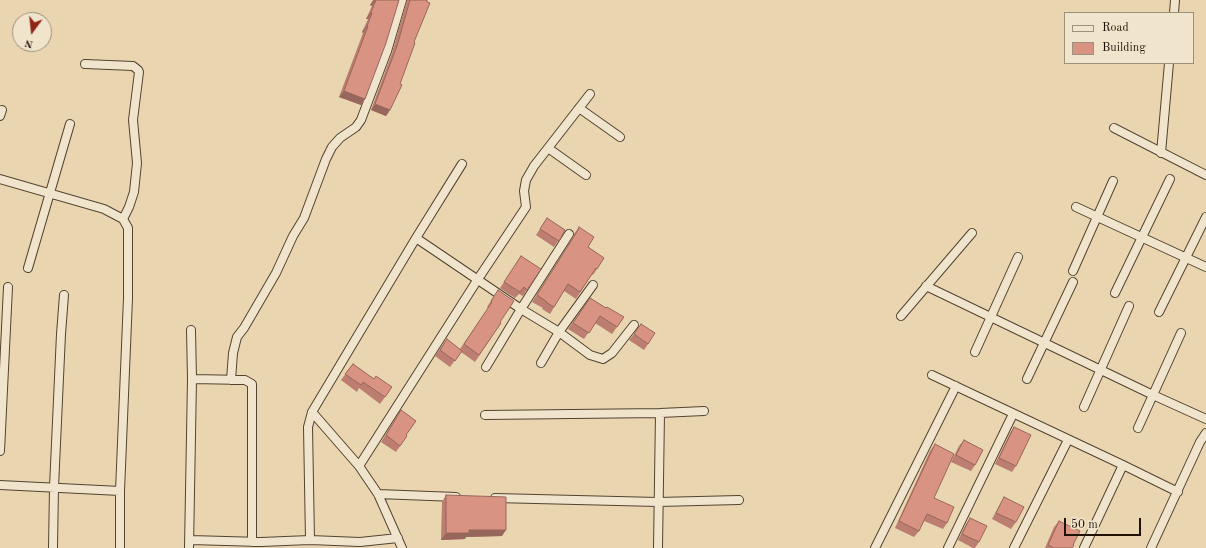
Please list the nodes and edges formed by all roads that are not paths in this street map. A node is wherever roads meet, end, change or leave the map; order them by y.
1 (402, 0) edge
2 (1175, 0) edge
3 (1174, 12) edge
4 (85, 64) dead end
5 (1169, 64) edge
6 (590, 94) dead end
7 (579, 108) junction
8 (70, 124) dead end
9 (1114, 128) dead end
10 (620, 136) dead end
11 (548, 148) junction
12 (1161, 153) junction
13 (462, 164) dead end
14 (586, 175) dead end
15 (1206, 175) edge
16 (0, 179) edge
17 (1170, 179) dead end
18 (1113, 181) dead end
19 (49, 194) junction
20 (1076, 207) dead end
21 (1097, 217) junction
22 (1206, 217) edge
23 (124, 219) junction
24 (972, 233) dead end
25 (569, 234) dead end
26 (416, 238) junction
27 (1142, 238) junction
28 (1018, 257) dead end
29 (1186, 258) junction
30 (1206, 267) edge
31 (28, 268) dead end
32 (1073, 271) dead end
33 (478, 279) junction
34 (1073, 282) dead end
35 (593, 285) dead end
36 (8, 286) dead end
37 (926, 286) junction
38 (1115, 293) dead end
39 (64, 296) dead end
40 (1129, 306) dead end
41 (521, 309) junction
42 (1159, 312) dead end
43 (902, 316) dead end
44 (990, 317) junction
45 (634, 325) dead end
46 (192, 330) dead end
47 (559, 332) junction
48 (1181, 333) dead end
49 (1044, 342) junction
50 (975, 352) dead end
51 (541, 363) dead end
52 (486, 367) dead end
53 (1100, 369) junction
54 (932, 375) dead end
55 (192, 379) junction
56 (1027, 379) dead end
57 (231, 380) junction
58 (956, 386) junction
59 (1153, 395) junction
60 (1084, 407) dead end
61 (704, 411) dead end
62 (312, 412) junction
63 (660, 413) junction
64 (1013, 414) junction
65 (485, 415) dead end
66 (1206, 419) edge
67 (1138, 428) dead end
68 (1206, 433) edge
69 (1068, 440) junction
70 (0, 451) edge
71 (1123, 465) junction
72 (359, 466) junction
73 (0, 485) edge
74 (54, 487) junction
75 (120, 491) junction
76 (1178, 492) junction
77 (378, 494) junction
78 (464, 497) edge
79 (487, 497) edge
80 (740, 500) dead end
81 (658, 502) junction
82 (398, 538) junction
83 (310, 540) junction
84 (252, 542) junction
85 (190, 544) edge
86 (54, 548) edge
87 (120, 548) edge
88 (402, 548) edge
89 (658, 548) edge
90 (875, 548) edge
91 (948, 548) edge
92 (1014, 548) edge
93 (1084, 548) edge
94 (1151, 548) edge

1 - 57 street
2 - 3 street
4 - 23 street
5 - 12 street
6 - 7 street
7 - 10 street
7 - 11 street
8 - 19 street
9 - 12 street
11 - 14 street
11 - 33 street
12 - 15 street
13 - 26 street
16 - 19 street
17 - 27 street
18 - 21 street
19 - 23 street
19 - 31 street
20 - 21 street
21 - 27 street
21 - 32 street
22 - 29 street
23 - 75 street
24 - 37 street
25 - 41 street
26 - 33 street
26 - 62 street
27 - 29 street
27 - 38 street
28 - 44 street
29 - 30 street
29 - 42 street
33 - 41 street
33 - 72 street
34 - 49 street
35 - 47 street
36 - 70 street
37 - 43 street
37 - 44 street
39 - 74 street
40 - 53 street
41 - 47 street
41 - 52 street
44 - 49 street
44 - 50 street
45 - 47 street
46 - 55 street
47 - 51 street
48 - 59 street
49 - 53 street
49 - 56 street
53 - 59 street
53 - 60 street
54 - 58 street
55 - 57 street
55 - 85 street
57 - 84 street
58 - 64 street
58 - 90 street
59 - 66 street
59 - 67 street
61 - 63 street
62 - 72 street
62 - 83 street
63 - 65 street
63 - 81 street
64 - 69 street
64 - 91 street
68 - 76 street
69 - 71 street
69 - 92 street
71 - 76 street
71 - 93 street
72 - 77 street
73 - 74 street
74 - 75 street
74 - 86 street
75 - 87 street
76 - 94 street
77 - 78 street
77 - 82 street
79 - 81 street
80 - 81 street
81 - 89 street
82 - 83 street
82 - 88 street
83 - 84 street
84 - 85 street

